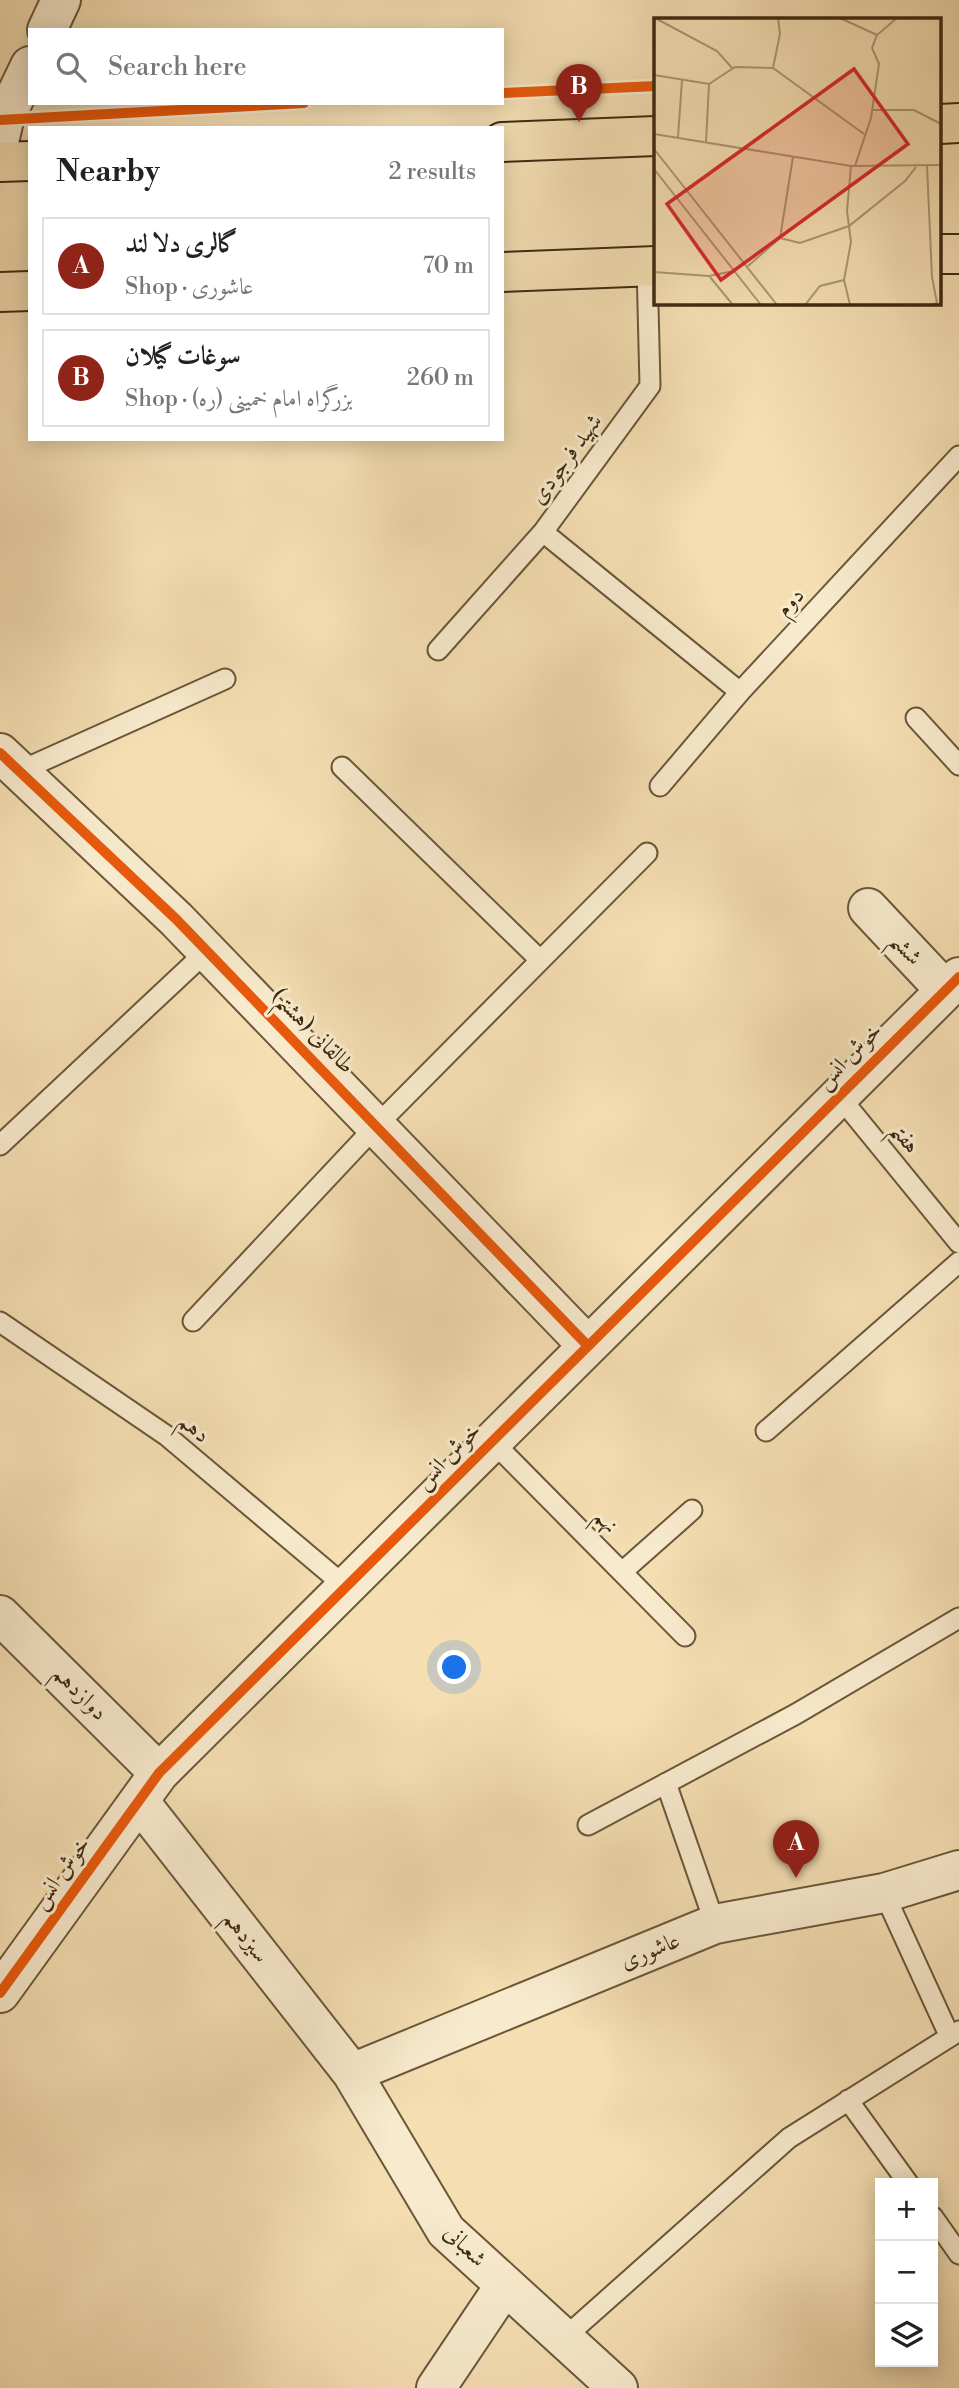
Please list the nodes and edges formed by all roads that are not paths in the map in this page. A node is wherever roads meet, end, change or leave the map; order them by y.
1 (61, 0) edge
2 (48, 28) edge
3 (28, 70) edge
4 (654, 135) edge
5 (0, 138) edge
6 (504, 142) edge
7 (28, 161) edge
8 (0, 162) edge
9 (652, 266) edge
10 (504, 272) edge
11 (28, 291) edge
12 (0, 292) edge
13 (959, 456) edge
14 (543, 531) junction
15 (438, 650) dead end
16 (225, 679) dead end
17 (740, 692) junction
18 (916, 718) dead end
19 (10, 762) edge
20 (959, 765) edge
21 (342, 767) dead end
22 (660, 786) dead end
23 (647, 853) dead end
24 (868, 908) dead end
25 (207, 951) junction
26 (539, 959) junction
27 (952, 984) edge
28 (839, 1096) junction
29 (376, 1126) junction
30 (0, 1145) edge
31 (959, 1243) edge
32 (959, 1262) edge
33 (193, 1321) dead end
34 (0, 1322) edge
35 (588, 1346) junction
36 (766, 1431) dead end
37 (492, 1441) junction
38 (692, 1510) dead end
39 (622, 1572) junction
40 (346, 1587) junction
41 (0, 1615) edge
42 (959, 1618) edge
43 (685, 1636) dead end
44 (666, 1783) junction
45 (149, 1787) junction
46 (588, 1825) dead end
47 (959, 1870) edge
48 (884, 1893) junction
49 (715, 1924) junction
50 (0, 1993) edge
51 (954, 2033) edge
52 (352, 2073) junction
53 (848, 2100) junction
54 (904, 2178) edge
55 (938, 2224) edge
56 (959, 2254) edge
57 (505, 2285) junction
58 (564, 2339) junction
59 (436, 2388) edge
60 (618, 2388) edge

1 - 2 street
3 - 5 street
4 - 6 highway
7 - 8 highway
9 - 10 highway
9 - 14 lane, شهید فرجودی
11 - 12 highway
13 - 17 lane, دوم
14 - 15 lane, شهید فرجودی
14 - 17 lane
16 - 19 lane
17 - 22 lane, دوم
18 - 20 lane
19 - 25 street, طالقانی (هشتم)
21 - 26 lane
23 - 26 lane
24 - 27 street, ششم
25 - 29 street, طالقانی (هشتم)
25 - 30 lane
26 - 29 lane
27 - 28 street, خوش انس
28 - 31 lane, هفتم
28 - 35 street, خوش انس
29 - 33 lane
29 - 35 street, طالقانی (هشتم)
32 - 36 lane
34 - 40 lane, دهم
35 - 37 street, خوش انس
37 - 39 lane, نهم
37 - 40 street, خوش انس
38 - 39 lane
39 - 43 lane, نهم
40 - 45 street, خوش انس
41 - 45 street, دوازدهم
42 - 44 lane
44 - 46 lane
44 - 49 lane
45 - 50 street, خوش انس
45 - 52 street, سیزدهم
47 - 48 street, عاشوری
48 - 49 street, عاشوری
48 - 51 lane
49 - 52 street, عاشوری
51 - 53 lane
52 - 57 street, شعبانی
53 - 54 lane
53 - 58 lane
55 - 56 lane
57 - 58 street, شعبانی
57 - 59 street
58 - 60 street, شعبانی

